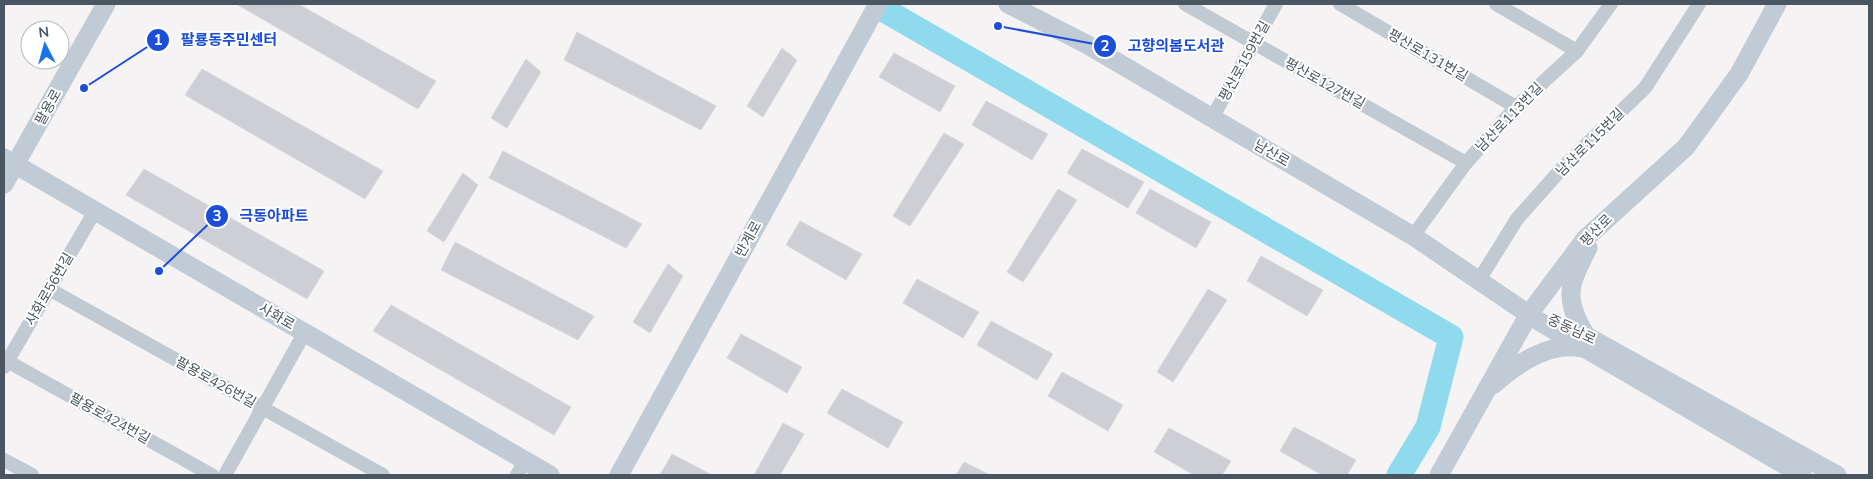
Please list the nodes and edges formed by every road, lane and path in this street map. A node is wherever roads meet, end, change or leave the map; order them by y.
1 (106, 4) edge
2 (878, 4) edge
3 (1008, 4) edge
4 (1184, 4) edge
5 (1276, 4) edge
6 (1340, 4) edge
7 (1496, 4) edge
8 (1611, 4) edge
9 (1699, 4) edge
10 (1777, 4) edge
11 (1254, 43) junction
12 (1577, 51) junction
13 (1516, 107) junction
14 (1212, 118) junction
15 (10, 161) edge
16 (1466, 163) junction
17 (4, 184) edge
18 (95, 211) junction
19 (1600, 226) junction
20 (1413, 236) junction
21 (1479, 280) junction
22 (49, 290) junction
23 (1529, 314) junction
24 (305, 332) junction
25 (1586, 342) junction
26 (5, 364) edge
27 (1483, 394) junction
28 (263, 408) junction
29 (4, 460) edge
30 (521, 468) edge
31 (32, 475) edge
32 (212, 475) edge
33 (225, 475) edge
34 (383, 475) edge
35 (550, 475) edge
36 (619, 475) edge
37 (1439, 475) edge
38 (1802, 475) edge
39 (1837, 475) edge

1 - 15 main road, 팔용로
2 - 36 main road, 반계로
3 - 14 main road, 남산로
4 - 11 street, 평산로127번길
5 - 11 street, 평산로159번길
6 - 13 street, 평산로131번길
7 - 12 street
8 - 12 street, 남산로113번길
9 - 21 street, 남산로115번길
10 - 19 main road, 평산로
11 - 14 street, 평산로159번길
11 - 16 street, 평산로127번길
12 - 13 street, 남산로113번길
13 - 16 street, 남산로113번길
14 - 20 main road, 남산로
15 - 17 main road, 팔용로
15 - 18 main road, 사화로
16 - 20 street, 남산로113번길
18 - 22 street, 사화로56번길
18 - 24 main road, 사화로
19 - 23 main road, 평산로
19 - 25 main road
20 - 21 main road, 남산로
21 - 23 main road, 남산로
22 - 26 street, 사화로56번길
22 - 28 street, 팔용로426번길
23 - 25 main road, 중동남로
23 - 27 main road, 평산로
24 - 28 street
24 - 30 main road, 사화로
25 - 27 main road
25 - 38 main road, 중동남로
25 - 39 main road, 중동남로
26 - 32 street, 팔용로424번길
27 - 37 main road, 평산로
28 - 33 street
28 - 34 street, 팔용로426번길
29 - 31 street
30 - 35 main road, 사화로

